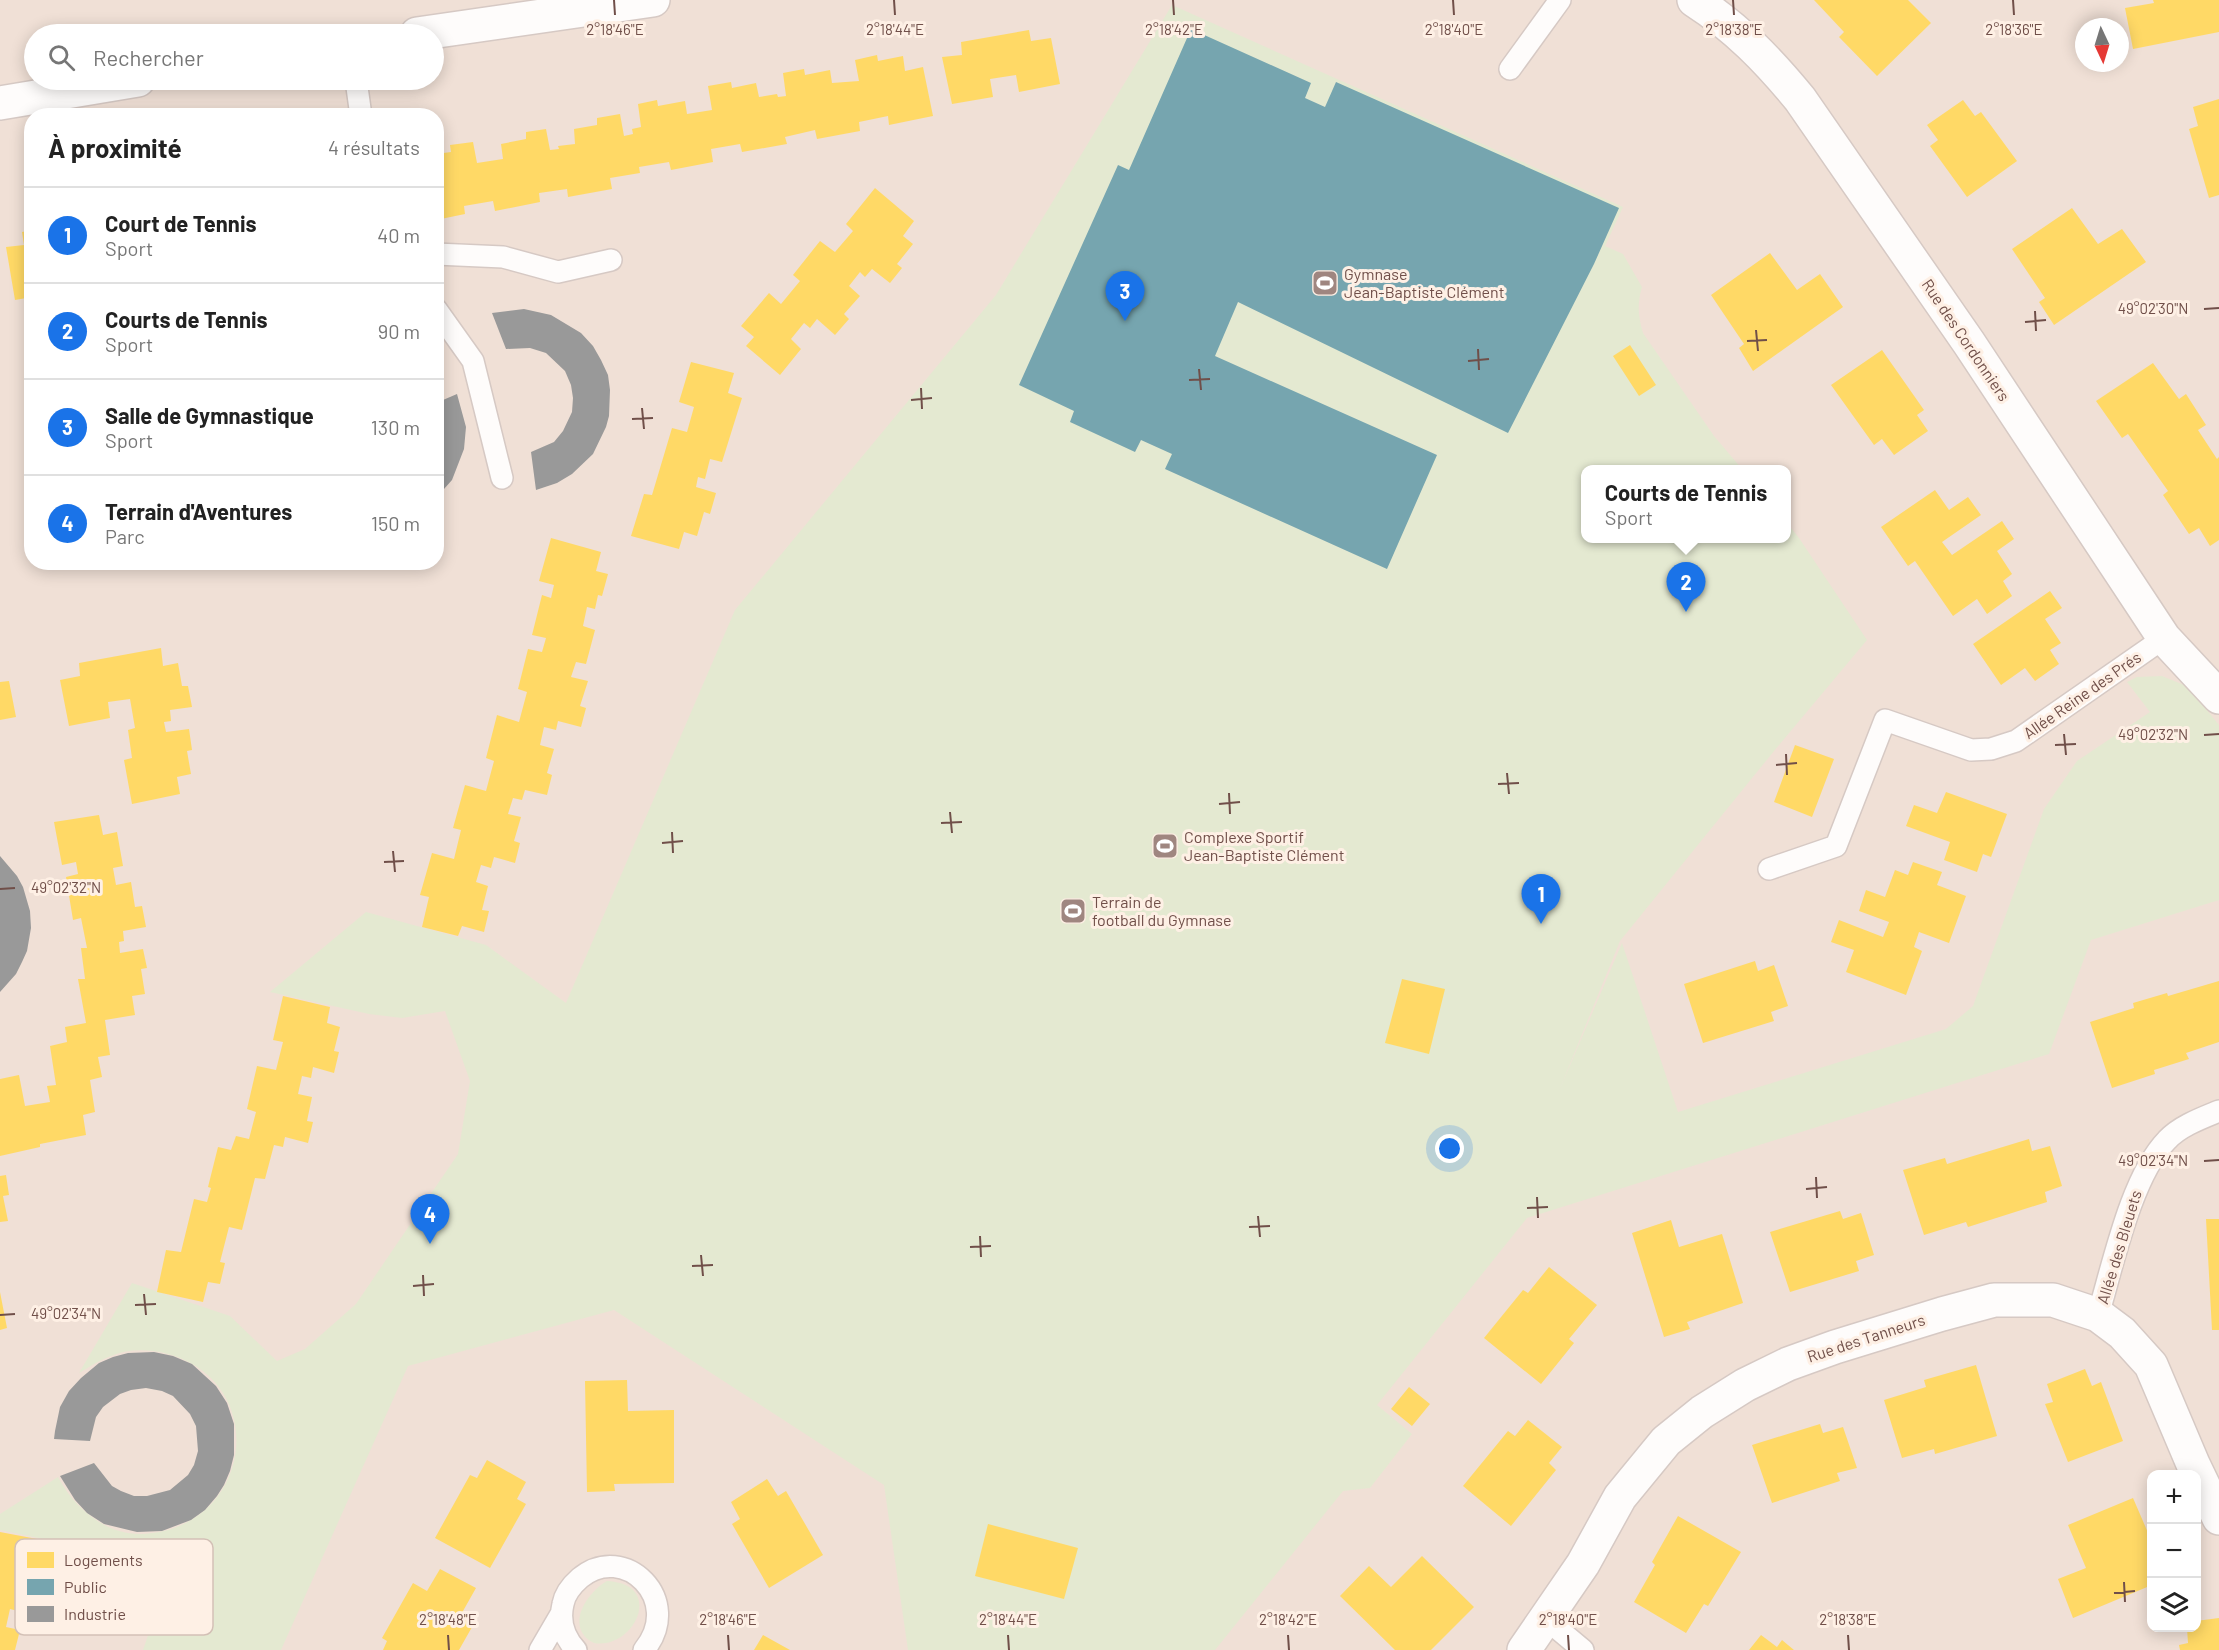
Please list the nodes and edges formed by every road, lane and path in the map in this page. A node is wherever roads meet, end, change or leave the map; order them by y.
1 (653, 0) edge
2 (1560, 0) edge
3 (1695, 0) edge
4 (505, 11) edge
5 (444, 27) edge
6 (1510, 69) dead end
7 (78, 90) edge
8 (357, 90) edge
9 (0, 103) edge
10 (360, 108) edge
11 (444, 254) edge
12 (610, 260) dead end
13 (444, 320) edge
14 (502, 478) dead end
15 (2164, 638) junction
16 (2219, 697) edge
17 (1768, 869) dead end
18 (2219, 1111) edge
19 (2098, 1315) junction
20 (2219, 1518) edge
21 (561, 1614) junction
22 (1546, 1619) junction
23 (540, 1650) edge
24 (576, 1650) edge
25 (644, 1650) edge
26 (1524, 1650) edge
27 (1583, 1650) edge

1 - 4 street
2 - 6 lane
3 - 15 street, Rue des Cordonniers
4 - 5 street
7 - 9 street
8 - 10 lane
11 - 12 lane
13 - 14 lane
15 - 16 street, Rue des Cordonniers
15 - 17 lane, Allée Reine des Prés
18 - 19 lane, Allée des Bleuets
19 - 20 street, Rue des Tanneurs
19 - 22 street, Rue des Tanneurs
21 - 23 lane
21 - 24 lane
21 - 25 lane
22 - 26 street, Rue des Tanneurs
22 - 27 lane

